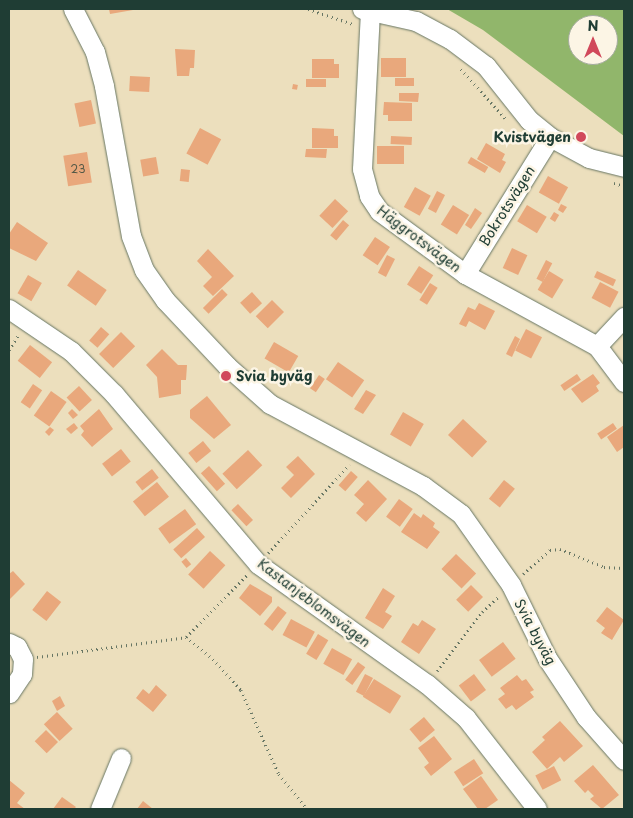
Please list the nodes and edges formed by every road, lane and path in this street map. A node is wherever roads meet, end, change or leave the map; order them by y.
1 (73, 9) edge
2 (308, 9) edge
3 (367, 16) edge
4 (458, 66) dead end
5 (511, 124) dead end
6 (550, 137) junction
7 (624, 168) edge
8 (606, 180) dead end
9 (624, 186) edge
10 (465, 274) junction
11 (9, 309) edge
12 (624, 317) edge
13 (597, 346) junction
14 (624, 382) edge
15 (361, 452) junction
16 (258, 564) junction
17 (624, 568) edge
18 (511, 585) junction
19 (186, 637) junction
20 (9, 643) edge
21 (23, 659) junction
22 (427, 684) junction
23 (9, 693) edge
24 (121, 758) dead end
25 (624, 760) edge
26 (100, 809) edge
27 (307, 809) edge
28 (537, 809) edge

1 - 15 street, Svia byväg
2 - 3 path
3 - 6 street
3 - 10 street, Häggrotsvägen
4 - 5 path
6 - 7 street
6 - 10 street, Bokrotsvägen
8 - 9 path
10 - 13 street, Häggrotsvägen
11 - 16 street, Kastanjeblomsvägen
12 - 13 street
13 - 14 street, Häggrotsvägen
15 - 16 path
15 - 18 street, Svia byväg
16 - 19 path
16 - 22 street, Kastanjeblomsvägen
17 - 18 path
18 - 22 path
18 - 25 street, Svia byväg
19 - 21 path
19 - 27 path
20 - 21 street
21 - 23 street
22 - 28 street, Kastanjeblomsvägen
24 - 26 street

